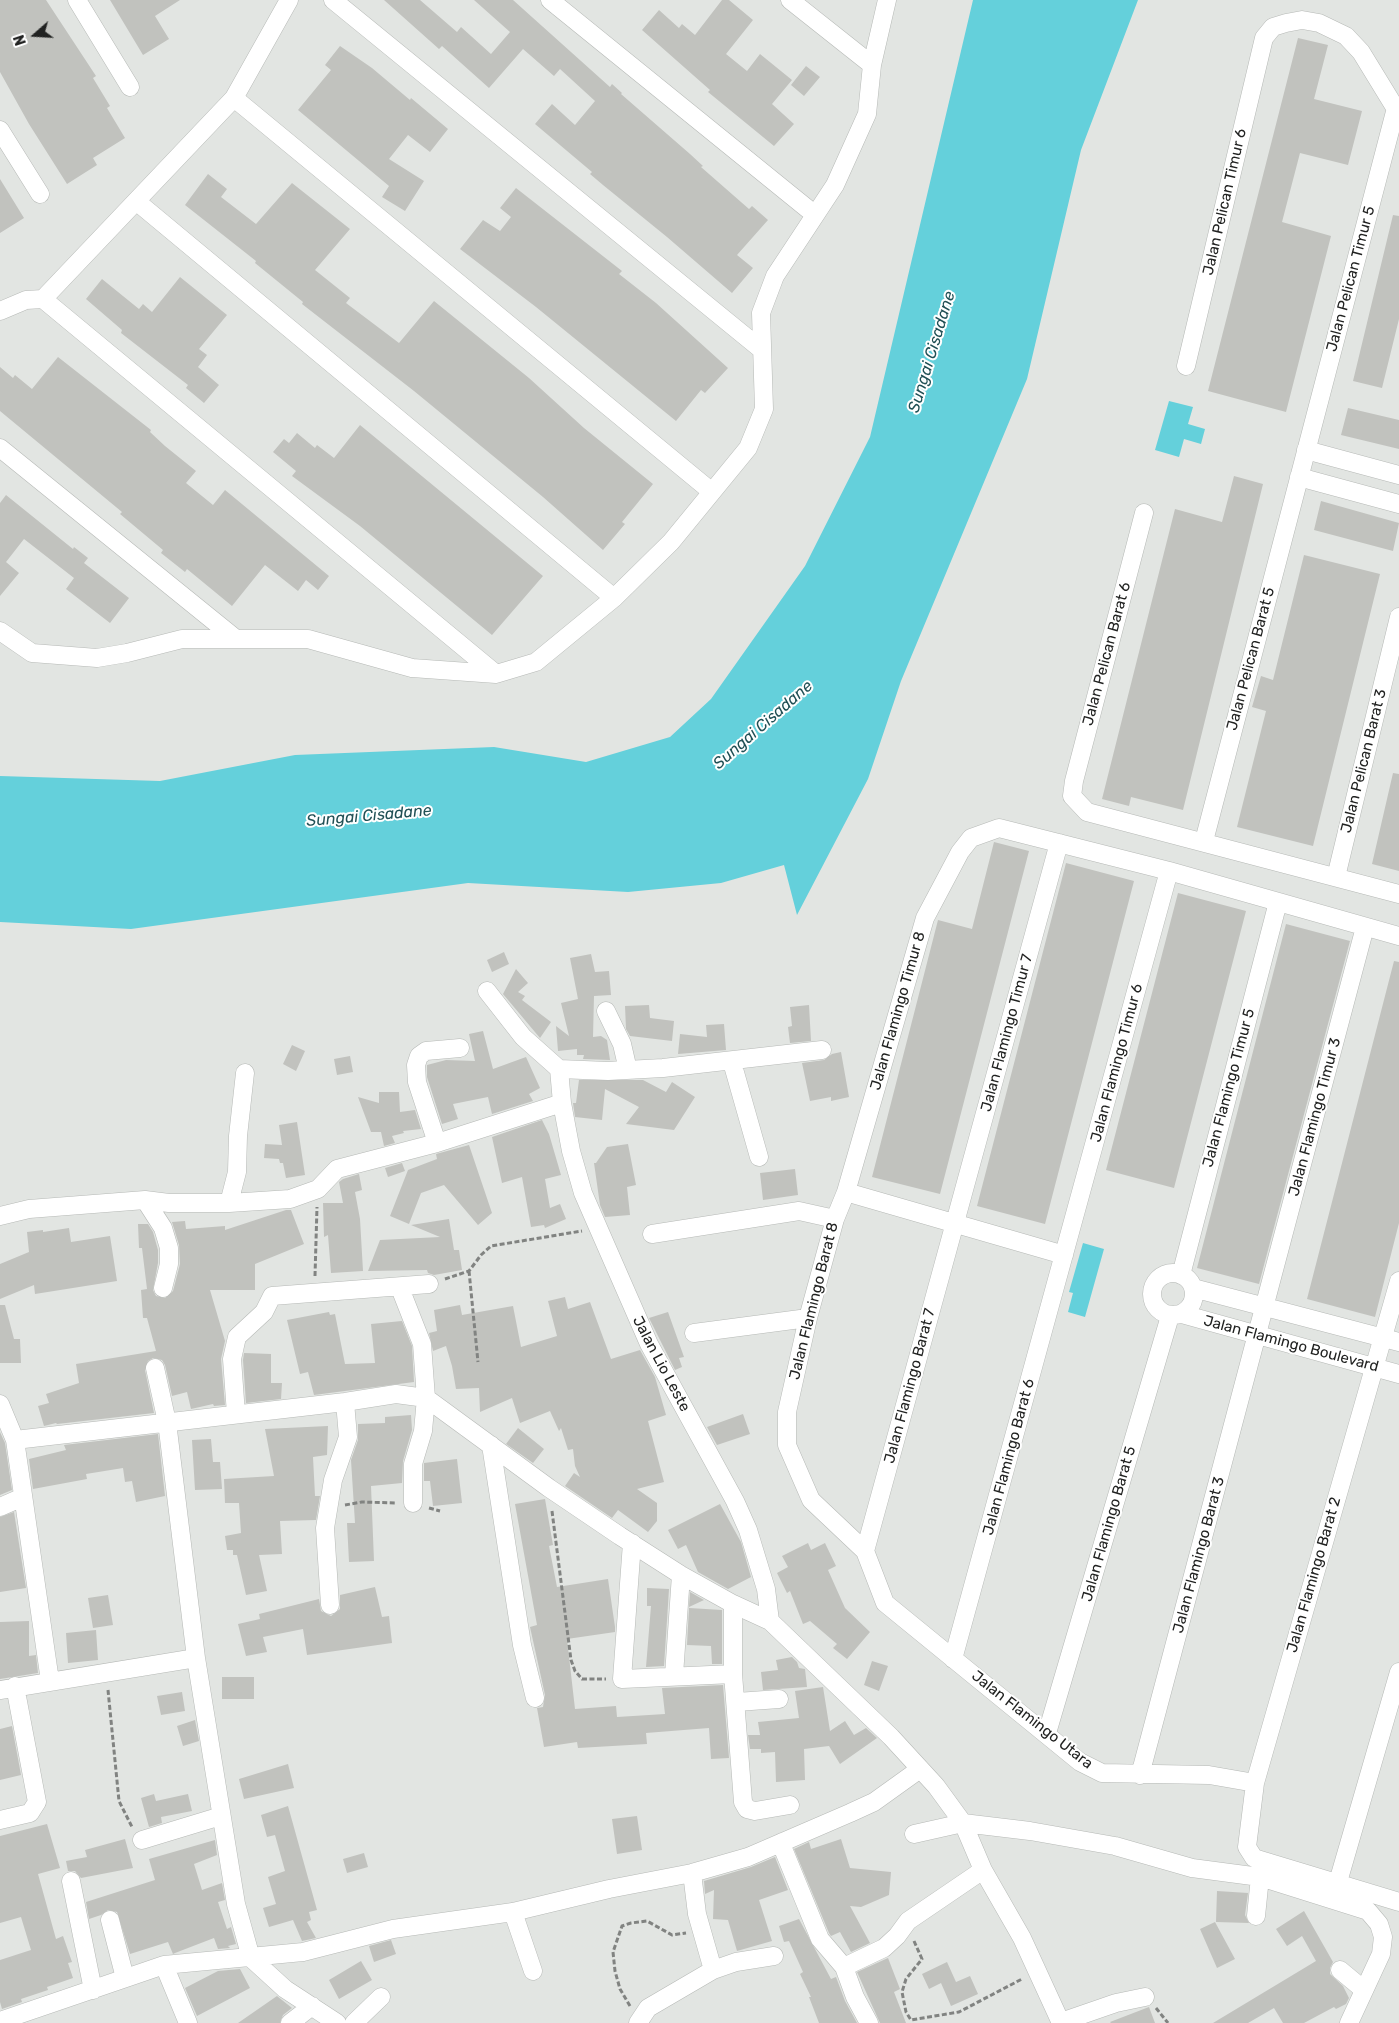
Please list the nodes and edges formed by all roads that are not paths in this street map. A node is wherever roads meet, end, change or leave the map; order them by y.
1 (77, 0) edge
2 (289, 0) edge
3 (333, 0) edge
4 (550, 0) edge
5 (790, 0) edge
6 (887, 0) edge
7 (872, 65) junction
8 (130, 87) dead end
9 (234, 98) junction
10 (1397, 111) edge
11 (0, 130) edge
12 (40, 194) dead end
13 (136, 201) junction
14 (814, 214) junction
15 (43, 299) junction
16 (0, 311) edge
17 (762, 350) junction
18 (1186, 366) dead end
19 (0, 448) edge
20 (1306, 450) junction
21 (1399, 475) edge
22 (1299, 477) junction
23 (712, 492) junction
24 (1399, 504) edge
25 (1144, 513) dead end
26 (614, 598) junction
27 (1399, 617) edge
28 (0, 631) edge
29 (236, 639) junction
30 (496, 674) junction
31 (1204, 841) junction
32 (1059, 843) junction
33 (1169, 871) junction
34 (1336, 877) junction
35 (1399, 894) edge
36 (1278, 902) junction
37 (1365, 928) junction
38 (1399, 936) edge
39 (487, 991) dead end
40 (606, 1011) dead end
41 (460, 1048) dead end
42 (822, 1050) dead end
43 (732, 1062) junction
44 (559, 1069) junction
45 (628, 1070) junction
46 (245, 1073) dead end
47 (562, 1103) junction
48 (437, 1143) junction
49 (759, 1156) dead end
50 (846, 1192) junction
51 (145, 1200) junction
52 (229, 1203) junction
53 (0, 1216) edge
54 (835, 1219) junction
55 (955, 1222) junction
56 (652, 1234) dead end
57 (1064, 1255) junction
58 (1181, 1275) junction
59 (1399, 1280) edge
60 (429, 1284) road end
61 (163, 1288) dead end
62 (400, 1288) junction
63 (1193, 1288) junction
64 (1264, 1307) junction
65 (1176, 1315) junction
66 (808, 1318) junction
67 (694, 1333) dead end
68 (1257, 1334) junction
69 (1391, 1340) edge
70 (1374, 1367) junction
71 (155, 1368) dead end
72 (1399, 1374) edge
73 (426, 1398) junction
74 (345, 1402) junction
75 (0, 1404) edge
76 (787, 1412) joint
77 (236, 1414) junction
78 (167, 1422) junction
79 (15, 1440) junction
80 (491, 1445) junction
81 (23, 1497) junction
82 (413, 1504) road end
83 (0, 1507) edge
84 (632, 1544) junction
85 (865, 1551) junction
86 (681, 1575) junction
87 (733, 1604) junction
88 (330, 1605) dead end
89 (770, 1621) junction
90 (196, 1658) junction
91 (954, 1659) junction
92 (1399, 1672) edge
93 (733, 1674) junction
94 (674, 1675) junction
95 (50, 1681) junction
96 (7, 1688) edge
97 (535, 1698) dead end
98 (779, 1699) dead end
99 (737, 1702) junction
100 (1047, 1733) junction
101 (920, 1770) junction
102 (1140, 1775) junction
103 (1255, 1783) junction
104 (790, 1805) dead end
105 (221, 1816) junction
106 (0, 1820) edge
107 (963, 1823) junction
108 (914, 1834) dead end
109 (142, 1840) road end
110 (782, 1842) junction
111 (983, 1870) junction
112 (692, 1873) junction
113 (1260, 1876) junction
114 (71, 1881) dead end
115 (1338, 1882) junction
116 (1399, 1902) edge
117 (513, 1912) junction
118 (1256, 1916) dead end
119 (110, 1920) dead end
120 (774, 1956) dead end
121 (251, 1958) junction
122 (164, 1965) junction
123 (844, 1967) junction
124 (713, 1970) junction
125 (1340, 1970) dead end
126 (533, 1971) dead end
127 (125, 1978) junction
128 (93, 1990) junction
129 (1364, 1990) junction
130 (381, 1997) dead end
131 (1145, 1997) dead end
132 (312, 2006) junction
133 (0, 2021) edge
134 (638, 2021) edge
135 (188, 2023) edge
136 (290, 2023) edge
137 (337, 2023) edge
138 (354, 2023) edge
139 (869, 2023) edge
140 (1061, 2023) edge
141 (1350, 2023) edge

1 - 8 street
2 - 9 street
3 - 17 street
4 - 14 street
5 - 7 street
6 - 7 street
7 - 14 street
9 - 13 street
9 - 23 street
10 - 18 street, Jalan Pelican Timur 6
10 - 20 street, Jalan Pelican Timur 5
11 - 12 street
13 - 15 street
13 - 26 street
14 - 17 street
15 - 16 street
15 - 30 street
17 - 23 street
19 - 29 street
20 - 21 street
20 - 22 street, Jalan Pelican Timur 5
22 - 24 street
22 - 31 street, Jalan Pelican Barat 5
23 - 26 street
25 - 31 street, Jalan Pelican Barat 6
26 - 30 street
27 - 34 street, Jalan Pelican Barat 3
28 - 29 street
29 - 30 street
31 - 34 street
32 - 33 street
32 - 50 street, Jalan Flamingo Timur 8
32 - 55 street, Jalan Flamingo Timur 7
33 - 36 street
33 - 57 street, Jalan Flamingo Timur 6
34 - 35 street
36 - 37 street
36 - 58 street, Jalan Flamingo Timur 5
37 - 38 street
37 - 64 street, Jalan Flamingo Timur 3
39 - 44 street
40 - 45 street
41 - 48 street
42 - 43 street
43 - 45 street
43 - 49 street
44 - 45 street
44 - 47 street, Jalan Lio Leste
46 - 52 street
47 - 48 street
47 - 89 street, Jalan Lio Leste
48 - 52 street
50 - 54 street, Jalan Flamingo Barat 8
50 - 55 street
51 - 52 street
51 - 53 street
51 - 61 street
54 - 56 street
54 - 66 street, Jalan Flamingo Barat 8
55 - 57 street
55 - 85 street, Jalan Flamingo Barat 7
57 - 91 street, Jalan Flamingo Barat 6
58 - 63 street
58 - 65 street
59 - 69 street, Jalan Flamingo Barat 2
60 - 62 street
62 - 73 street
62 - 77 street
63 - 64 street, Jalan Flamingo Boulevard
63 - 65 street
64 - 68 street, Jalan Flamingo Timur 3
64 - 69 street, Jalan Flamingo Boulevard
65 - 68 street, Jalan Flamingo Boulevard
65 - 100 street, Jalan Flamingo Barat 5
66 - 67 street
66 - 76 street, Jalan Flamingo Barat 8
68 - 70 street, Jalan Flamingo Boulevard
68 - 102 street, Jalan Flamingo Barat 3
69 - 70 street, Jalan Flamingo Barat 2
70 - 72 street, Jalan Flamingo Boulevard
70 - 103 street, Jalan Flamingo Barat 2
71 - 78 street
73 - 74 street
73 - 80 street
73 - 82 street
74 - 77 street
74 - 88 street
75 - 79 street
76 - 85 street, Jalan Flamingo Utara
77 - 78 street
78 - 79 street
78 - 90 street
79 - 81 street
80 - 84 street
80 - 97 street
81 - 83 street
81 - 95 street
84 - 86 street
84 - 94 street
85 - 91 street, Jalan Flamingo Utara
86 - 87 street
86 - 94 street
87 - 89 street
87 - 93 street
89 - 101 street
90 - 95 street
90 - 105 street
91 - 100 street, Jalan Flamingo Utara
92 - 115 street
93 - 94 street
93 - 99 street
95 - 96 street
96 - 106 street
98 - 99 street
99 - 104 street
100 - 102 street, Jalan Flamingo Utara
101 - 107 street
101 - 110 street
102 - 103 street, Jalan Flamingo Utara
103 - 115 street
105 - 109 street
105 - 121 street
107 - 108 street
107 - 111 street
107 - 113 street
110 - 112 street
110 - 123 street
111 - 123 street
111 - 140 street
112 - 117 street
112 - 124 street
113 - 118 street
113 - 129 street
114 - 128 street
115 - 116 street
117 - 121 street
117 - 126 street
119 - 127 street
120 - 124 street
121 - 122 street
121 - 132 street
122 - 127 street
122 - 135 street
123 - 139 street
124 - 134 street
125 - 129 street
127 - 128 street
128 - 133 street
129 - 141 street
130 - 138 street
131 - 140 street
132 - 136 street
132 - 137 street

